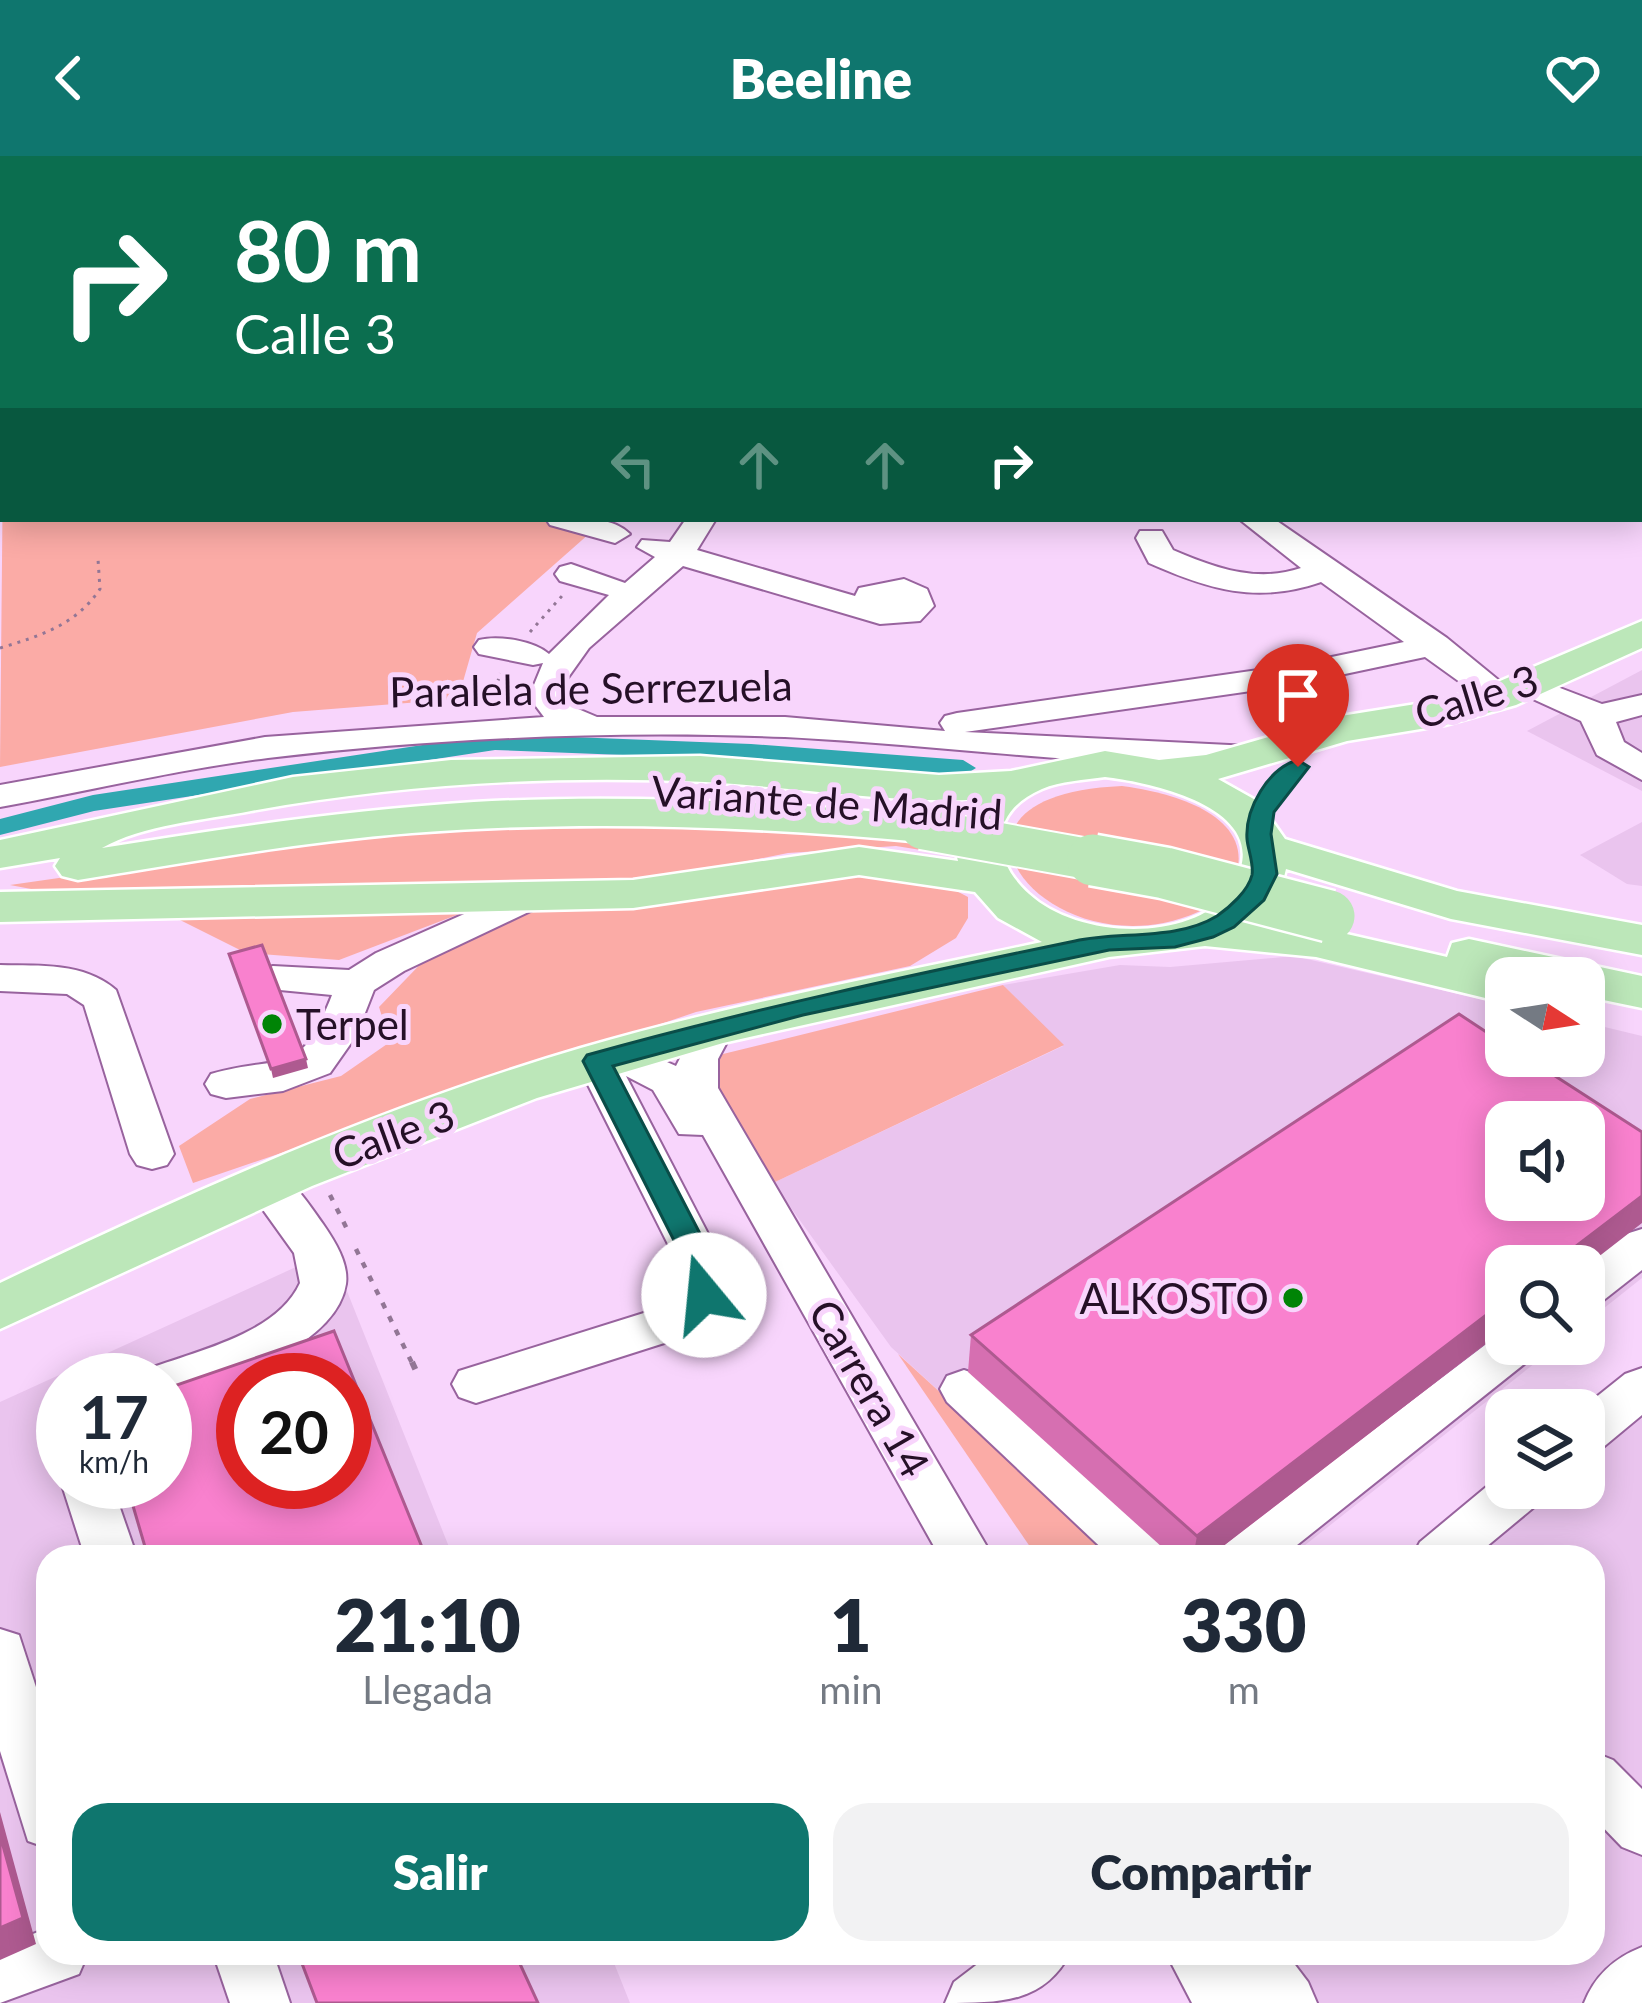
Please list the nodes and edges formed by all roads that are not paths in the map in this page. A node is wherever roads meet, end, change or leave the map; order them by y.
1 (572, 522) edge
2 (677, 522) edge
3 (698, 522) edge
4 (1258, 522) edge
5 (615, 534) dead end
6 (1151, 538) dead end
7 (665, 551) junction
8 (1325, 570) junction
9 (574, 575) road end
10 (610, 586) junction
11 (864, 604) dead end
12 (1642, 634) edge
13 (1435, 646) junction
14 (1642, 649) edge
15 (1547, 693) junction
16 (1501, 696) junction
17 (1642, 705) edge
18 (1596, 716) junction
19 (486, 720) junction
20 (590, 727) junction
21 (884, 738) junction
22 (1258, 754) junction
23 (1642, 769) edge
24 (1164, 771) junction
25 (1018, 783) junction
26 (0, 796) edge
27 (927, 816) junction
28 (1262, 841) junction
29 (51, 846) junction
30 (0, 854) edge
31 (0, 879) edge
32 (987, 885) junction
33 (525, 899) junction
34 (1330, 902) junction
35 (0, 907) edge
36 (1204, 931) junction
37 (1642, 940) edge
38 (1109, 942) junction
39 (1507, 957) edge
40 (1642, 960) edge
41 (0, 978) edge
42 (274, 979) edge
43 (1485, 982) edge
44 (357, 983) junction
45 (1605, 984) edge
46 (1642, 992) edge
47 (803, 1007) junction
48 (1605, 1011) edge
49 (1642, 1017) edge
50 (714, 1028) junction
51 (608, 1058) junction
52 (226, 1084) dead end
53 (152, 1154) dead end
54 (265, 1182) junction
55 (1642, 1246) edge
56 (1605, 1275) edge
57 (0, 1308) edge
58 (1489, 1365) edge
59 (846, 1370) junction
60 (192, 1372) edge
61 (476, 1384) dead end
62 (1642, 1387) edge
63 (964, 1389) dead end
64 (1605, 1418) edge
65 (95, 1509) edge
66 (1495, 1509) edge
67 (107, 1545) edge
68 (931, 1545) edge
69 (959, 1545) edge
70 (1133, 1545) edge
71 (1259, 1545) edge
72 (1452, 1545) edge
73 (0, 1652) edge
74 (36, 1780) edge
75 (1605, 1790) edge
76 (1642, 1828) edge
77 (36, 1962) edge
78 (247, 1965) edge
79 (1025, 1965) edge
80 (1229, 1965) edge
81 (1260, 1976) edge
82 (1642, 1976) edge
83 (0, 1977) edge
84 (260, 2003) edge
85 (976, 2003) edge
86 (1614, 2003) edge

1 - 5 street
2 - 7 street
3 - 7 street
4 - 8 street
6 - 8 street
7 - 10 street
7 - 11 street
7 - 20 street
8 - 13 street
9 - 10 street
10 - 19 street
12 - 16 main road, Calle 3
13 - 16 street
13 - 21 street
14 - 15 main road, Calle 3
15 - 18 street
15 - 28 main road, Calle 3
16 - 22 main road, Calle 3
17 - 18 street
18 - 23 street
19 - 20 street, Paralela de Serrezuela
19 - 26 street, Paralela de Serrezuela
20 - 21 street, Paralela de Serrezuela
21 - 22 street, Paralela de Serrezuela
22 - 24 main road, Calle 3
24 - 25 main road
24 - 28 main road
25 - 29 main road
25 - 32 main road
27 - 29 main road, Variante de Madrid
27 - 31 main road, Variante de Madrid
27 - 34 main road, Variante de Madrid, bridge
28 - 36 main road
28 - 37 main road
29 - 30 main road, Variante de Madrid
32 - 33 main road
32 - 38 main road
32 - 47 main road, Calle 3
33 - 35 main road
33 - 44 street
34 - 39 main road, Variante de Madrid
34 - 40 main road, Variante de Madrid
36 - 38 main road
36 - 43 main road
38 - 47 main road, Calle 3
41 - 53 street
42 - 44 street
44 - 52 street
45 - 46 main road
47 - 50 main road, Calle 3
48 - 49 main road
50 - 51 main road, Calle 3
50 - 59 street, Carrera 14
51 - 54 main road, Calle 3
51 - 59 street, Carrera 14
51 - 61 street
54 - 57 main road, Calle 3
54 - 60 street
55 - 56 street
58 - 71 street
59 - 68 street, Carrera 14
59 - 69 street, Carrera 14
62 - 64 street
63 - 70 street
65 - 67 street
66 - 72 street
73 - 74 street
75 - 76 street
77 - 83 street
78 - 84 street
79 - 85 street
80 - 81 street
82 - 86 street

